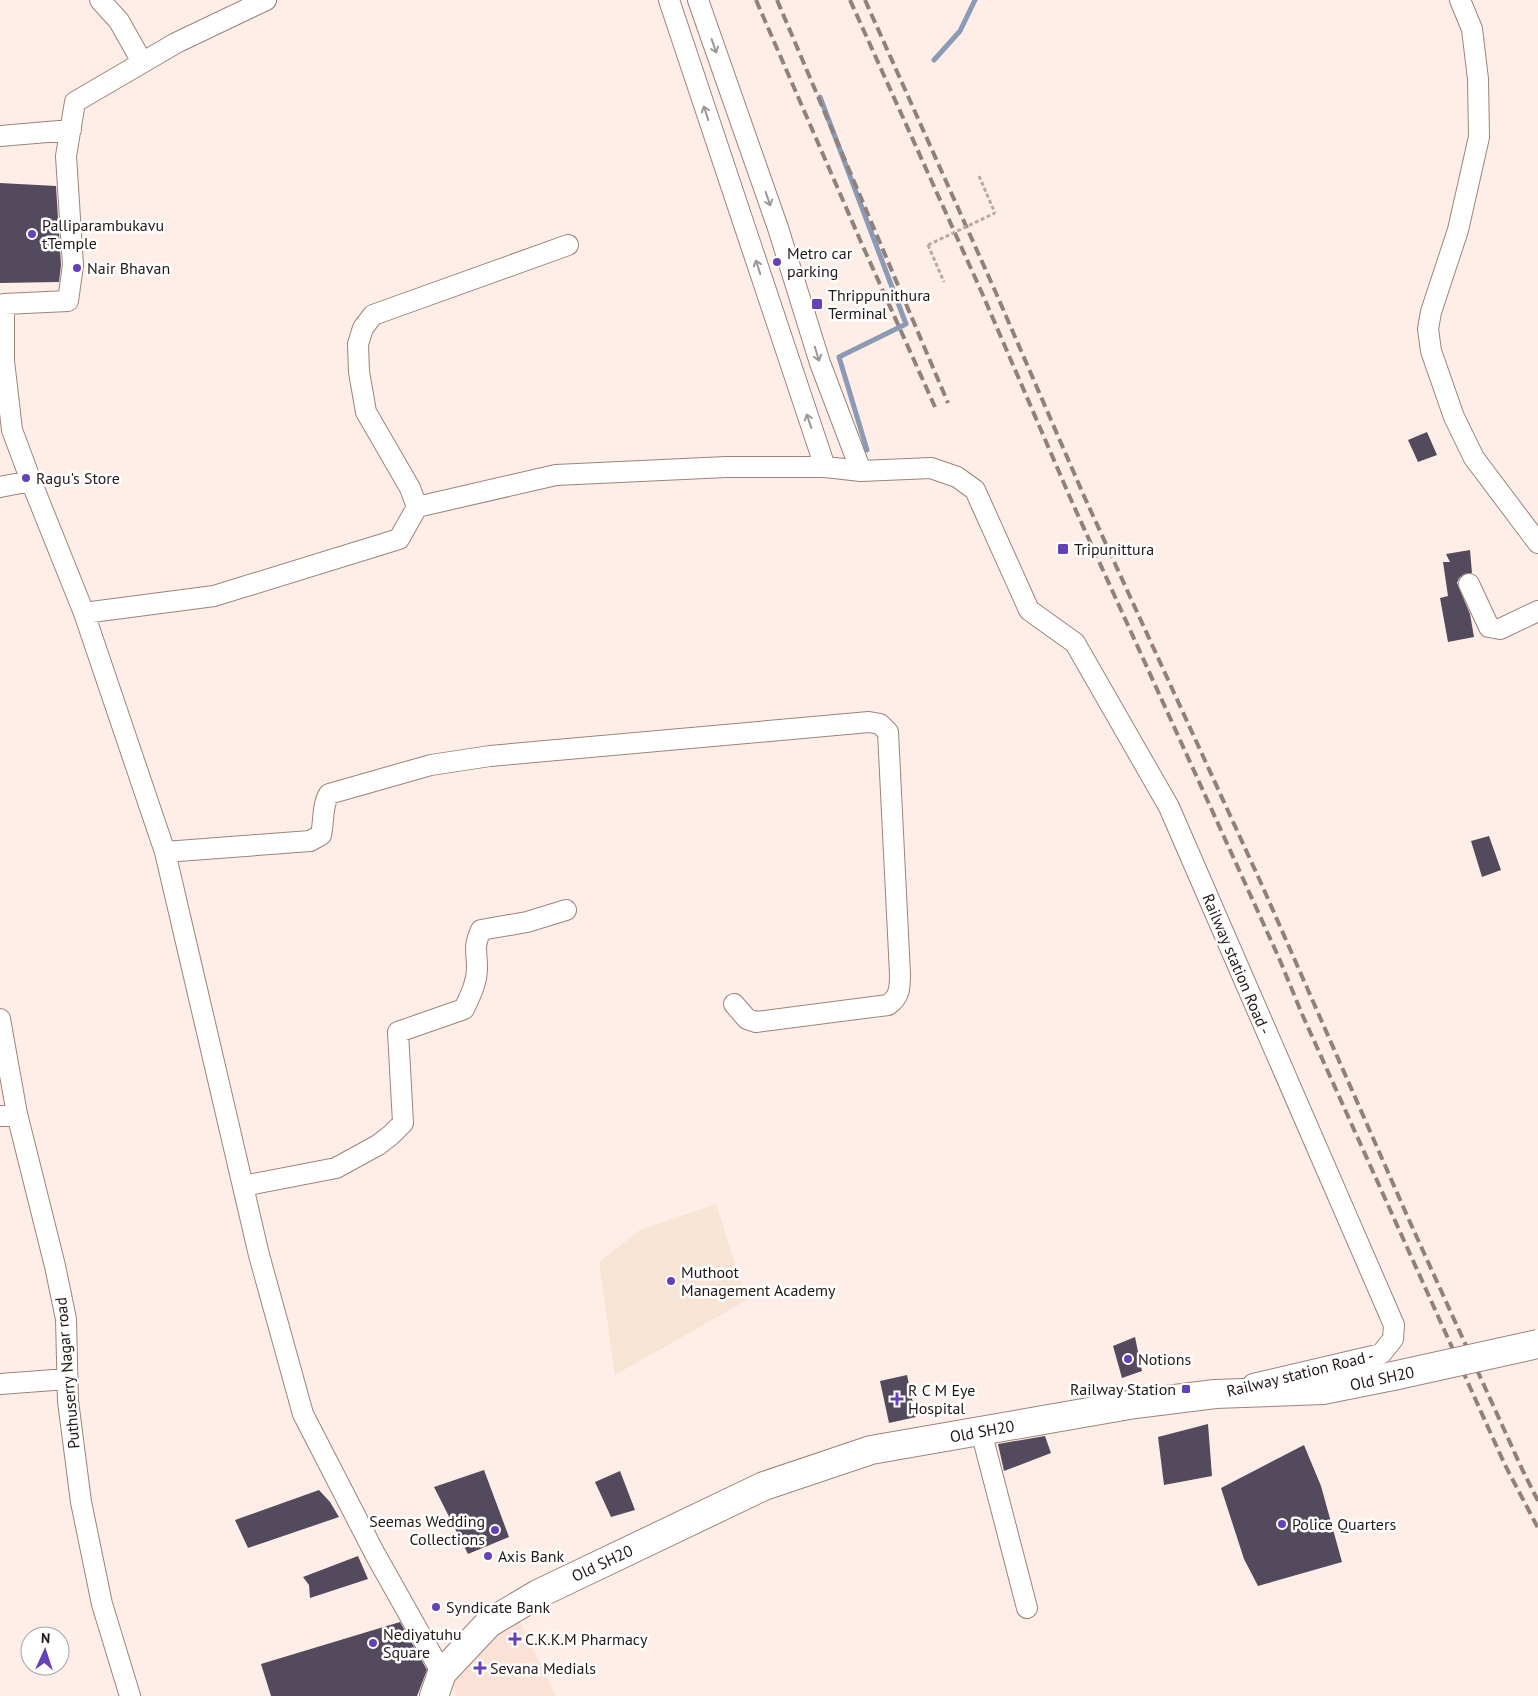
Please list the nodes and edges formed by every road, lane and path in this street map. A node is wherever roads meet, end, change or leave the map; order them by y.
1 (100, 0) edge
2 (266, 0) edge
3 (668, 0) edge
4 (698, 0) edge
5 (1460, 0) edge
6 (142, 62) junction
7 (71, 130) junction
8 (0, 136) edge
9 (978, 176) dead end
10 (568, 245) dead end
11 (944, 282) dead end
12 (2, 305) edge
13 (825, 467) junction
14 (861, 471) junction
15 (31, 482) junction
16 (0, 487) edge
17 (417, 507) junction
18 (1538, 543) edge
19 (1469, 584) dead end
20 (1538, 611) edge
21 (84, 613) junction
22 (165, 852) junction
23 (566, 910) dead end
24 (734, 1004) dead end
25 (0, 1019) edge
26 (9, 1115) edge
27 (243, 1186) junction
28 (1538, 1344) edge
29 (67, 1379) junction
30 (0, 1384) edge
31 (1214, 1394) junction
32 (981, 1431) junction
33 (1027, 1608) dead end
34 (441, 1688) edge
35 (130, 1696) edge

1 - 6 street
2 - 6 street
13 -> 3 street
4 -> 14 street
5 - 18 street
6 - 7 street
7 - 8 street
7 - 12 street
9 - 11 path, bridge
10 - 17 street
12 - 15 street
13 - 14 street
13 - 17 street
14 - 31 street, Railway station Road -
15 - 16 street
15 - 21 street
17 - 21 street
19 - 20 street
21 - 22 street
22 - 24 street
22 - 27 street
23 - 27 street
25 - 26 street, Puthuserry Nagar road
26 - 29 street, Puthuserry Nagar road
27 - 34 street
28 - 31 main road, Old SH20, bridge
29 - 30 street
29 - 35 street, Puthuserry Nagar road
31 - 32 main road, Old SH20
32 - 33 street
32 - 34 main road, Old SH20

